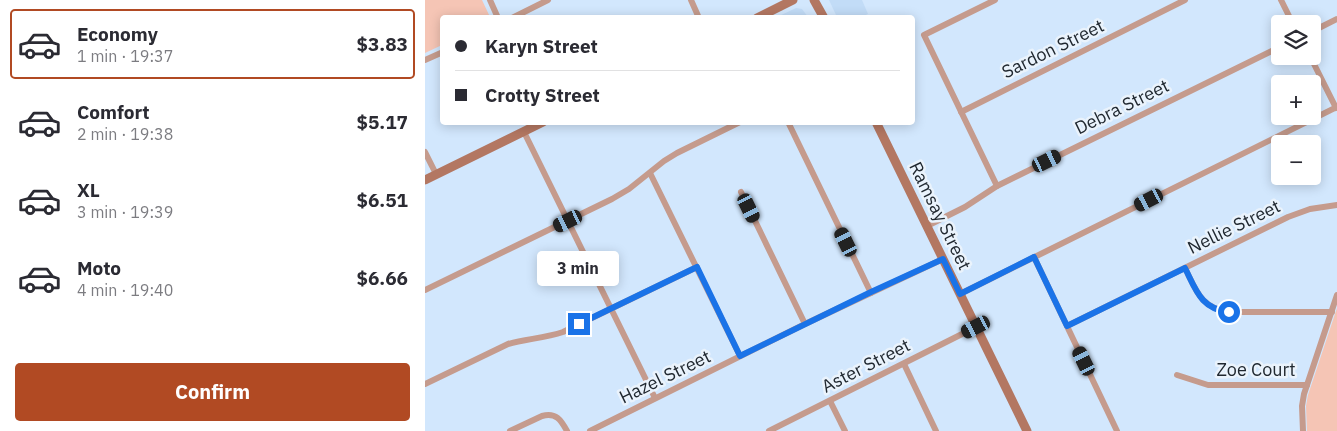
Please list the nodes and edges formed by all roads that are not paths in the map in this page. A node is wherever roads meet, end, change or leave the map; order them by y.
1 (490, 0) edge
2 (548, 0) edge
3 (691, 0) edge
4 (793, 0) edge
5 (807, 0) edge
6 (813, 0) edge
7 (995, 0) edge
8 (1185, 0) edge
9 (1281, 0) edge
10 (498, 15) edge
11 (518, 15) edge
12 (698, 15) edge
13 (763, 15) edge
14 (822, 15) edge
15 (1288, 15) edge
16 (1337, 19) edge
17 (1321, 27) edge
18 (915, 34) dead end
19 (924, 35) junction
20 (1271, 51) edge
21 (440, 53) edge
22 (425, 60) edge
23 (1314, 65) edge
24 (1336, 108) edge
25 (961, 112) junction
26 (537, 125) edge
27 (734, 125) edge
28 (789, 125) edge
29 (877, 125) edge
30 (524, 132) junction
31 (425, 152) edge
32 (650, 173) junction
33 (436, 174) junction
34 (425, 179) edge
35 (997, 186) junction
36 (741, 192) dead end
37 (1337, 205) edge
38 (568, 221) junction
39 (927, 226) junction
40 (1034, 257) junction
41 (943, 259) junction
42 (697, 267) junction
43 (1185, 268) junction
44 (425, 290) edge
45 (871, 292) junction
46 (960, 294) junction
47 (1337, 295) edge
48 (612, 308) junction
49 (1332, 312) junction
50 (805, 324) junction
51 (1067, 326) junction
52 (976, 327) junction
53 (740, 356) junction
54 (903, 364) junction
55 (1177, 375) dead end
56 (425, 384) edge
57 (1307, 385) junction
58 (655, 398) junction
59 (831, 401) junction
60 (511, 431) edge
61 (567, 431) edge
62 (590, 431) edge
63 (769, 431) edge
64 (845, 431) edge
65 (935, 431) edge
66 (1027, 431) edge
67 (1117, 431) edge
68 (1303, 431) edge

1 - 10 street
2 - 11 street
3 - 12 street
4 - 13 street
5 - 6 street
6 - 14 street
7 - 19 street
8 - 25 street, Sardon Street
9 - 15 street
16 - 17 street
18 - 19 street
19 - 25 street
20 - 35 street, Debra Street
21 - 22 street
23 - 24 street
24 - 40 street
25 - 35 street
26 - 30 street
27 - 32 street
28 - 45 street
29 - 39 street, Ramsay Street
30 - 33 street
30 - 38 street
31 - 33 street
32 - 38 street
32 - 42 street
33 - 34 street
35 - 39 street, Debra Street
36 - 50 street
37 - 43 street, Nellie Street
38 - 44 street
38 - 48 street
39 - 41 street, Ramsay Street
40 - 46 street
40 - 51 street
41 - 45 street, Hazel Street
41 - 46 street, Ramsay Street
42 - 48 street
42 - 53 street
43 - 49 street
43 - 51 street, Nellie Street
45 - 50 street, Hazel Street
46 - 52 street, Ramsay Street
47 - 49 street
48 - 56 street
48 - 58 street
49 - 57 street
50 - 53 street, Hazel Street
51 - 67 street
52 - 54 street, Aster Street
52 - 66 street, Ramsay Street
53 - 58 street, Hazel Street
54 - 59 street, Aster Street
54 - 65 street
55 - 57 street, Zoe Court
57 - 68 street
58 - 62 street, Hazel Street
59 - 63 street, Aster Street
59 - 64 street
60 - 61 street

